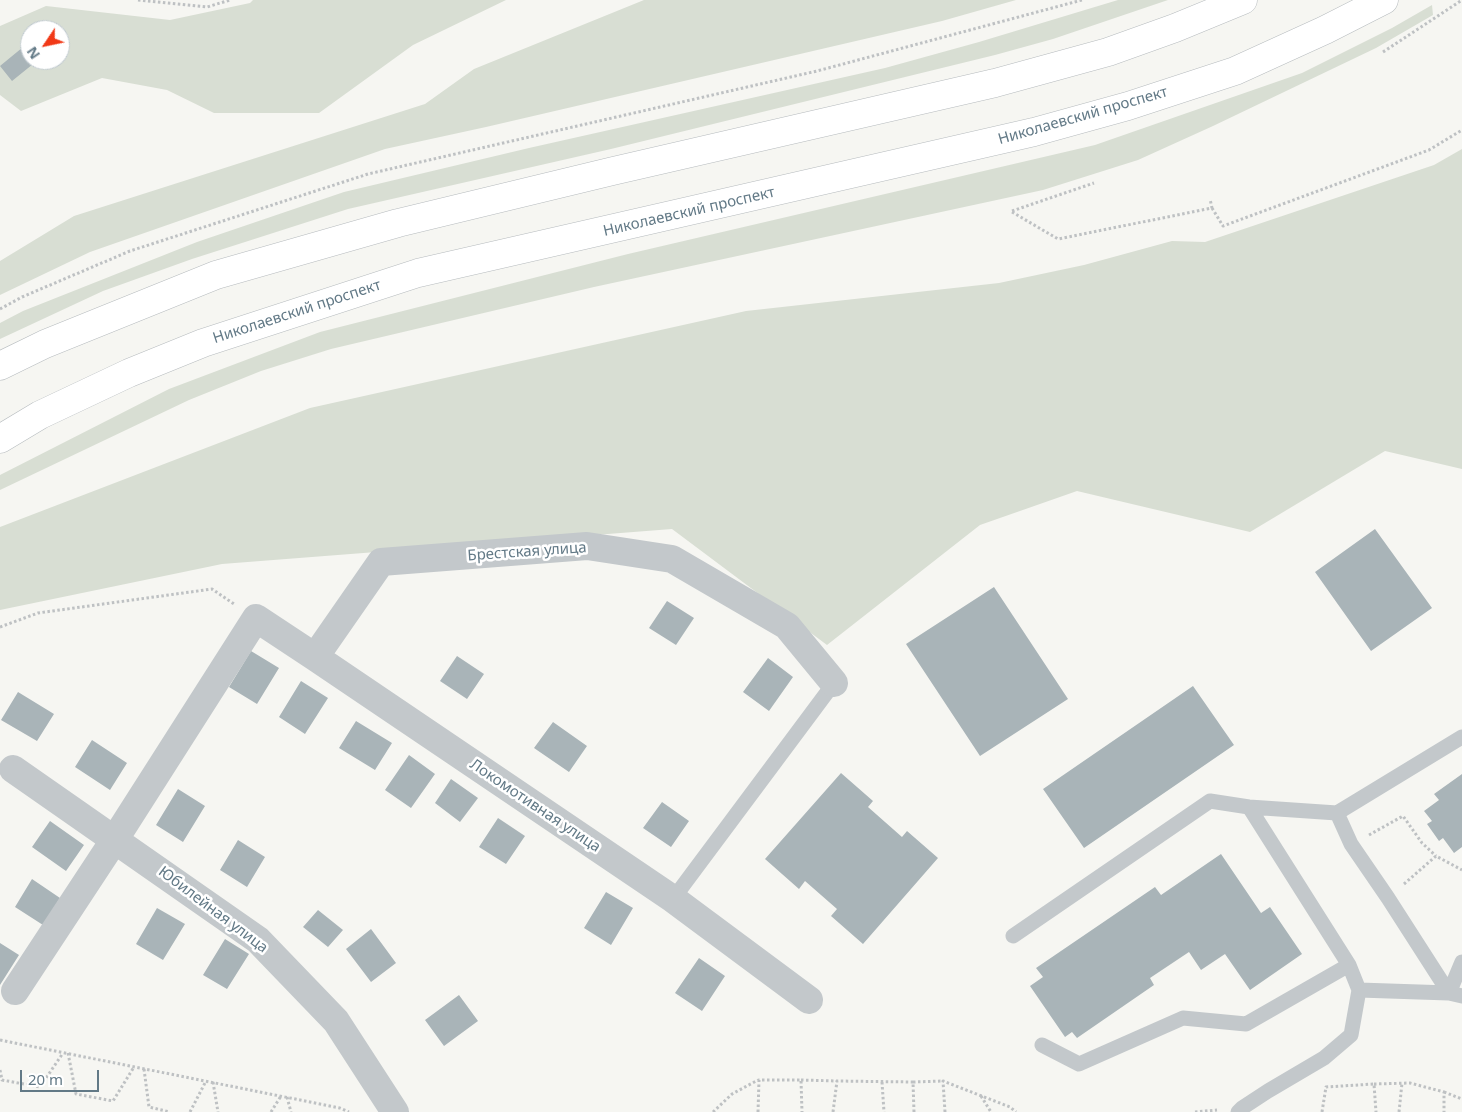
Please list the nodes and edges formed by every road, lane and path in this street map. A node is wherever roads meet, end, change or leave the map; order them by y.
1 (138, 0) edge
2 (230, 0) edge
3 (1082, 0) edge
4 (1243, 0) edge
5 (1384, 0) edge
6 (1462, 0) edge
7 (1383, 52) dead end
8 (1462, 130) edge
9 (1094, 183) dead end
10 (1210, 199) dead end
11 (1212, 208) junction
12 (0, 309) edge
13 (0, 366) edge
14 (0, 439) edge
15 (256, 618) junction
16 (0, 627) edge
17 (315, 657) junction
18 (834, 682) joint
19 (1462, 737) edge
20 (13, 769) dead end
21 (1249, 806) junction
22 (1337, 813) junction
23 (115, 839) junction
24 (1351, 844) junction
25 (1436, 856) junction
26 (1462, 870) edge
27 (1388, 898) junction
28 (673, 899) junction
29 (1013, 936) dead end
30 (1462, 962) edge
31 (1349, 965) junction
32 (1462, 977) edge
33 (1359, 990) junction
34 (15, 991) dead end
35 (1455, 994) edge
36 (809, 1000) dead end
37 (0, 1040) edge
38 (1042, 1045) dead end
39 (66, 1053) junction
40 (134, 1067) junction
41 (144, 1068) junction
42 (0, 1070) edge
43 (758, 1080) junction
44 (801, 1080) junction
45 (206, 1081) junction
46 (837, 1081) junction
47 (943, 1081) junction
48 (213, 1082) junction
49 (882, 1082) junction
50 (912, 1082) junction
51 (1402, 1082) junction
52 (1374, 1084) junction
53 (1444, 1092) junction
54 (280, 1096) junction
55 (981, 1096) junction
56 (287, 1097) junction
57 (1462, 1099) edge
58 (170, 1112) edge
59 (190, 1112) edge
60 (218, 1112) edge
61 (270, 1112) edge
62 (290, 1112) edge
63 (349, 1112) edge
64 (395, 1112) edge
65 (713, 1112) edge
66 (758, 1112) edge
67 (802, 1112) edge
68 (833, 1112) edge
69 (884, 1112) edge
70 (914, 1112) edge
71 (945, 1112) edge
72 (992, 1112) edge
73 (1016, 1112) edge
74 (1238, 1112) edge
75 (1322, 1112) edge
76 (1376, 1112) edge
77 (1399, 1112) edge
78 (1444, 1112) edge

1 - 2 path
3 - 12 path
4 - 13 main road
5 - 14 main road, Николаевский проспект
6 - 7 path
8 - 11 path
9 - 11 path
10 - 11 path
15 - 16 path
15 - 17 street, Локомотивная улица
15 - 23 street
17 - 18 street, Брестская улица
17 - 28 street, Локомотивная улица
18 - 28 lane
19 - 22 lane
20 - 23 street, Юбилейная улица
21 - 22 lane
21 - 29 lane
21 - 31 lane
22 - 24 lane
23 - 34 street
23 - 64 street, Юбилейная улица
24 - 25 path
24 - 27 lane
25 - 26 path
25 - 27 path
27 - 35 lane
28 - 36 street, Локомотивная улица
30 - 35 lane
31 - 33 lane
31 - 38 lane
32 - 35 lane
33 - 35 lane
33 - 74 lane
37 - 39 path
39 - 40 path
39 - 40 path
39 - 42 path
40 - 41 path
41 - 45 path
41 - 58 path
43 - 44 path
43 - 65 path
43 - 66 path
44 - 46 path
44 - 67 path
45 - 48 path
45 - 59 path
46 - 49 path
46 - 68 path
47 - 50 path
47 - 55 path
47 - 71 path
48 - 54 path
48 - 60 path
49 - 50 path
49 - 69 path
50 - 70 path
51 - 52 path
51 - 53 path
51 - 77 path
52 - 75 path
52 - 76 path
53 - 57 path
53 - 78 path
54 - 56 path
54 - 61 path
55 - 72 path
55 - 73 path
56 - 62 path
56 - 63 path

